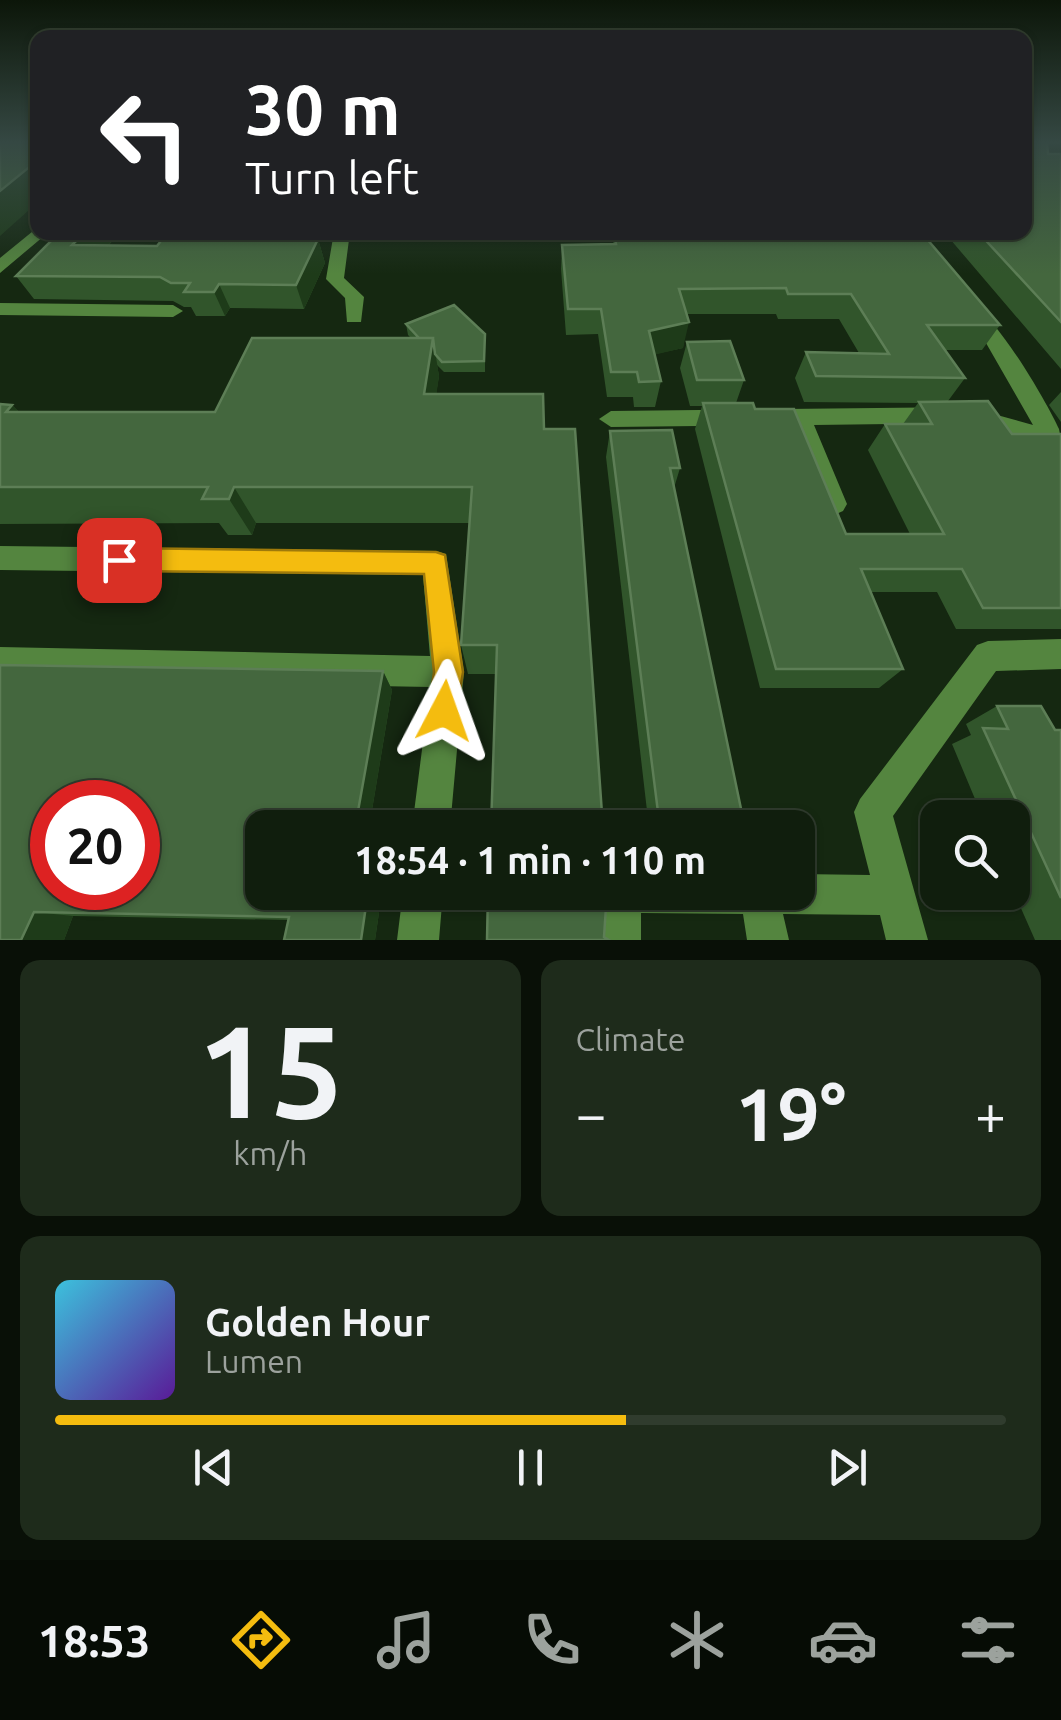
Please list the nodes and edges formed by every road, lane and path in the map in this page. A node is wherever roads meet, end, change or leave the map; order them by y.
1 (30, 240) edge
2 (341, 240) edge
3 (0, 268) edge
4 (24, 293) edge
5 (958, 294) edge
6 (0, 307) edge
7 (172, 312) dead end
8 (354, 318) dead end
9 (799, 417) junction
10 (611, 419) dead end
11 (834, 504) edge
12 (0, 558) edge
13 (1061, 654) edge
14 (0, 662) edge
15 (448, 672) junction
16 (433, 810) edge
17 (815, 894) edge
18 (894, 894) junction
19 (421, 910) edge
20 (622, 910) edge
21 (763, 910) edge
22 (418, 940) edge
23 (620, 940) edge
24 (768, 940) edge
25 (907, 940) edge

1 - 3 street
2 - 8 street
4 - 6 street
5 - 9 street
6 - 7 street
9 - 10 street
9 - 11 street
12 - 15 street
13 - 18 street
14 - 15 street
15 - 16 street
17 - 18 street
18 - 25 street
19 - 22 street
20 - 23 street
21 - 24 street

